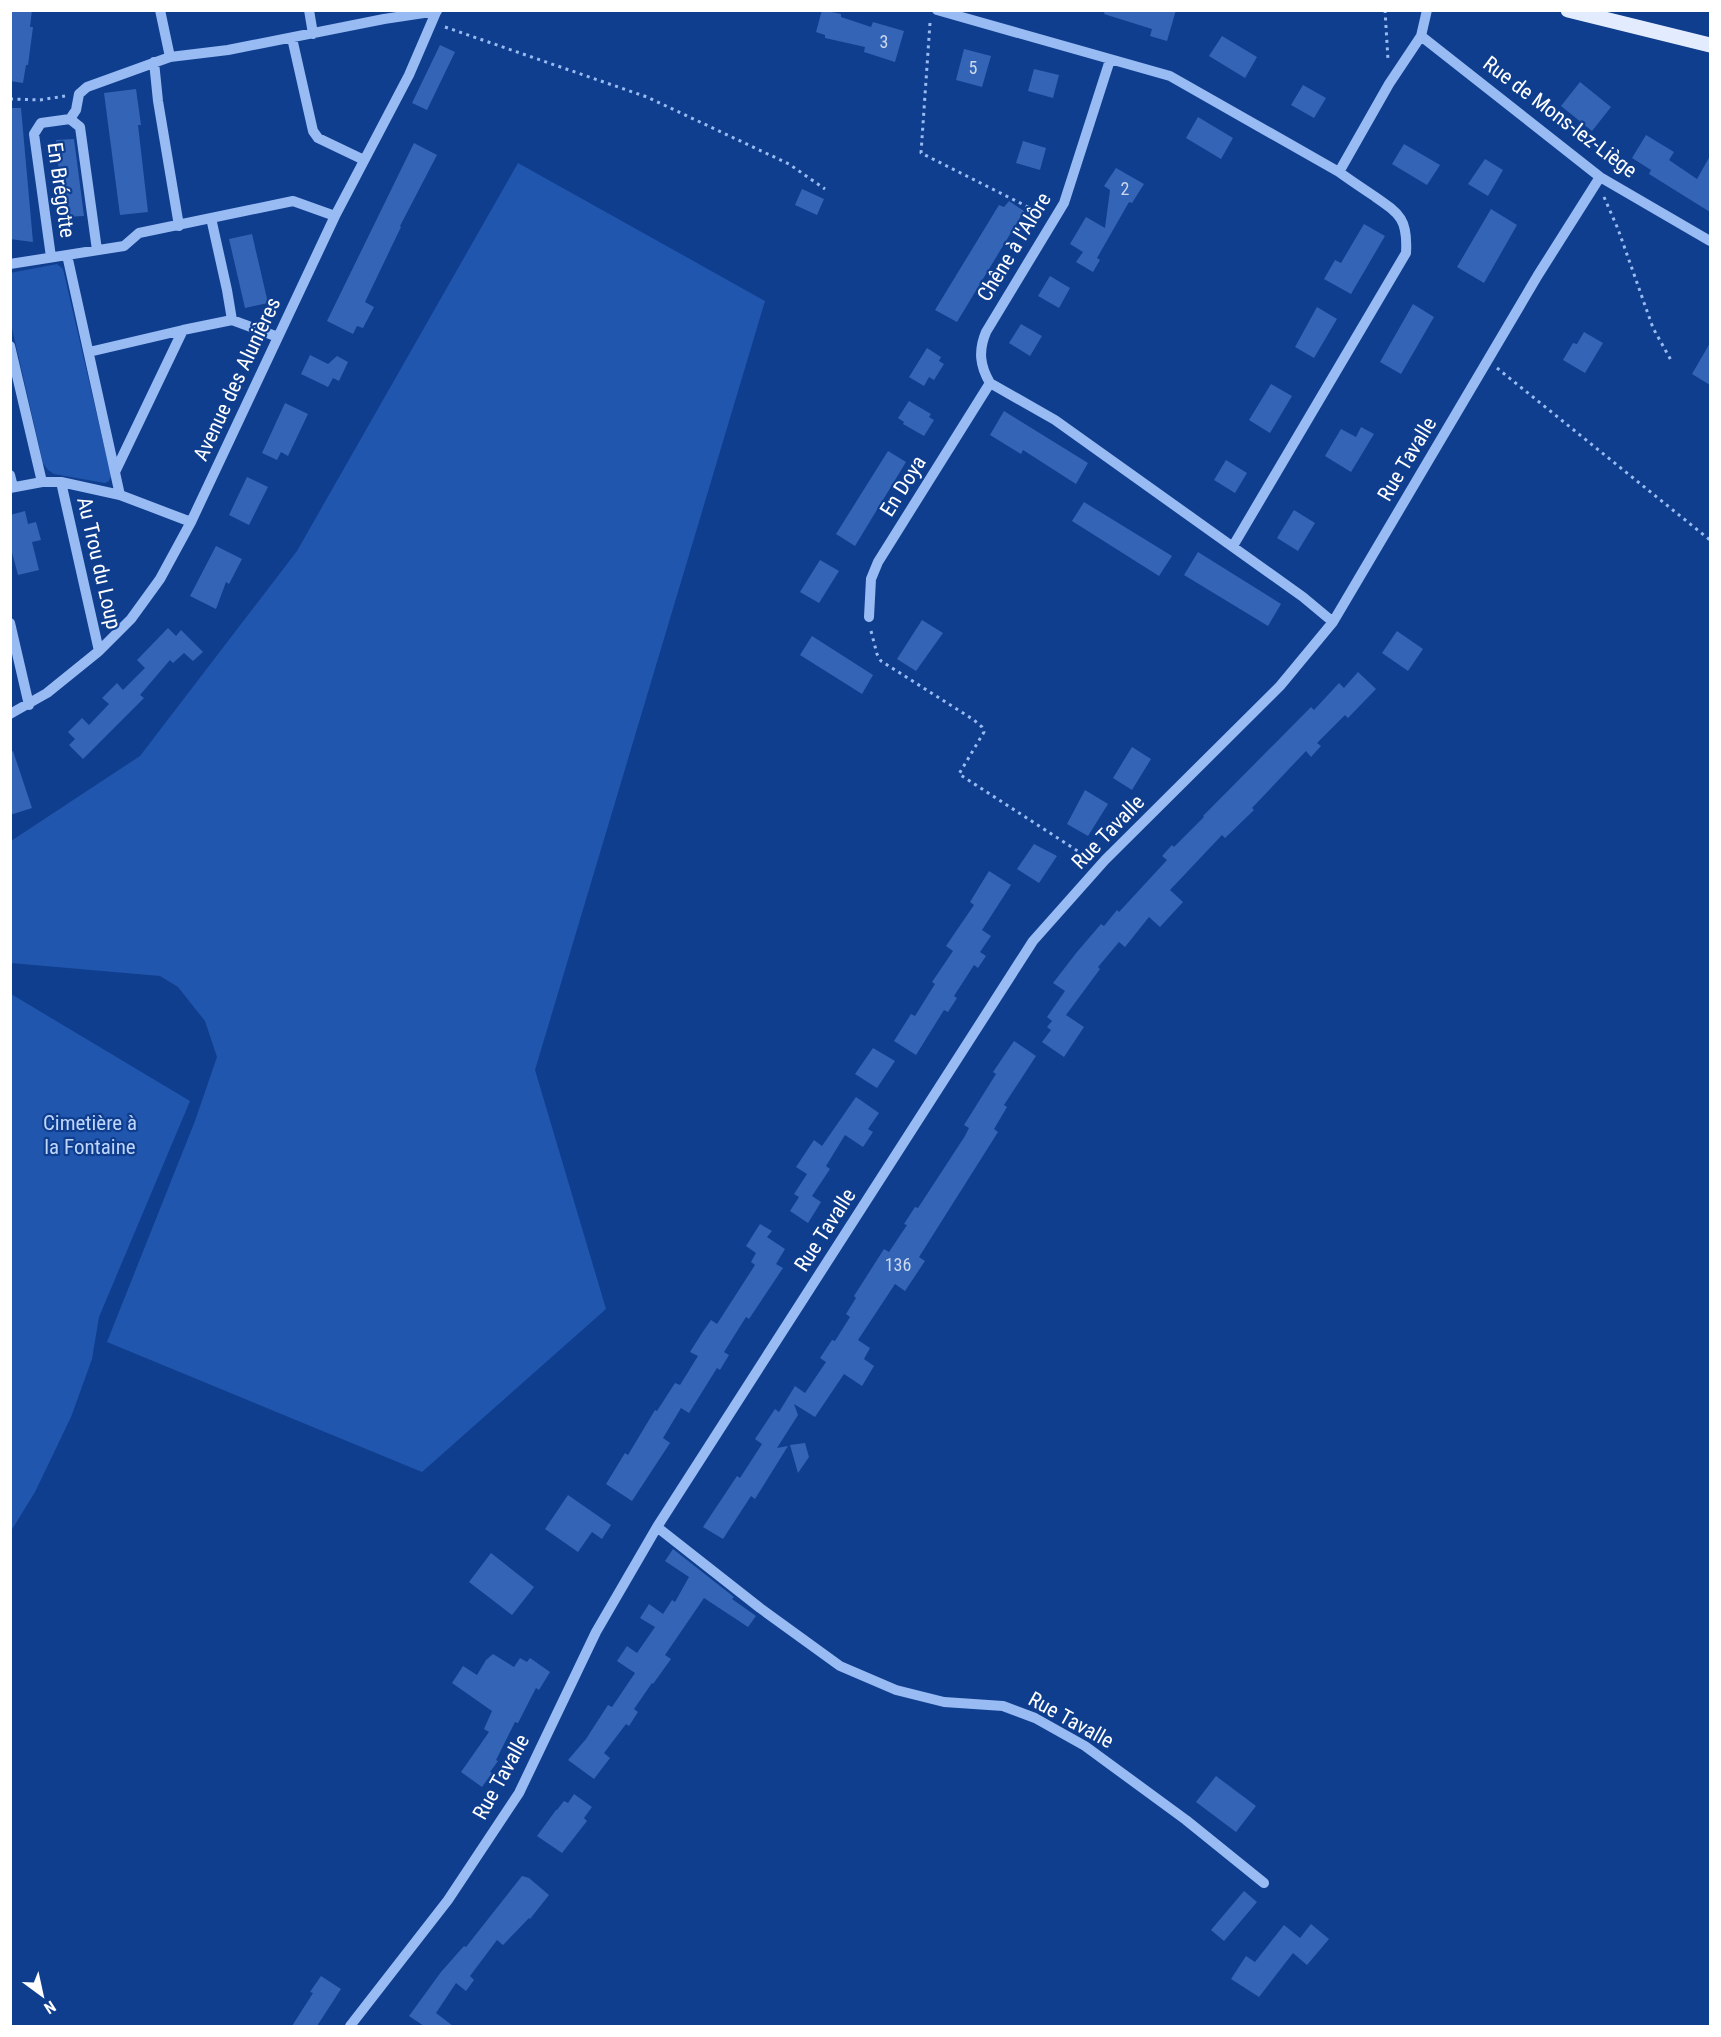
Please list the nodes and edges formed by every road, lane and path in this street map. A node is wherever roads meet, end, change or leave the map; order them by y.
1 (160, 10) edge
2 (309, 10) edge
3 (937, 10) edge
4 (1385, 10) edge
5 (1427, 10) edge
6 (1568, 10) edge
7 (437, 11) edge
8 (930, 22) dead end
9 (432, 23) junction
10 (313, 34) junction
11 (1421, 36) junction
12 (292, 38) junction
13 (1710, 45) edge
14 (170, 57) junction
15 (1110, 60) junction
16 (154, 62) junction
17 (1389, 84) junction
18 (79, 94) junction
19 (10, 99) edge
20 (70, 119) junction
21 (364, 160) junction
22 (1339, 172) junction
23 (1599, 179) junction
24 (825, 189) dead end
25 (335, 216) junction
26 (211, 218) junction
27 (1055, 221) junction
28 (179, 226) junction
29 (1710, 241) edge
30 (97, 250) junction
31 (67, 255) junction
32 (51, 257) junction
33 (10, 264) edge
34 (232, 320) junction
35 (183, 330) junction
36 (278, 337) junction
37 (10, 346) edge
38 (89, 352) junction
39 (1488, 362) junction
40 (1672, 362) dead end
41 (990, 383) junction
42 (115, 472) junction
43 (10, 475) edge
44 (42, 482) junction
45 (61, 482) junction
46 (12, 488) edge
47 (120, 495) junction
48 (191, 522) junction
49 (1710, 540) edge
50 (1233, 546) junction
51 (869, 617) joint
52 (1333, 622) junction
53 (10, 623) edge
54 (99, 651) junction
55 (28, 705) junction
56 (10, 714) edge
57 (1101, 866) junction
58 (657, 1527) junction
59 (1264, 1883) dead end
60 (350, 2026) edge

1 - 14 street
2 - 10 street
3 - 15 street
4 - 17 path
5 - 11 street
6 - 13 main road
7 - 9 street, Avenue des Alunières
7 - 10 street
8 - 27 path
9 - 21 street, Avenue des Alunières
9 - 24 path
10 - 12 street
11 - 17 street
11 - 23 street, Rue de Mons-lez-Liège
12 - 14 street
12 - 21 street
14 - 16 street
15 - 22 street
15 - 27 street, Chêne à l'Alôre
16 - 18 street
16 - 28 street
17 - 22 street
18 - 19 path
18 - 20 street, En Brégotte
20 - 30 street, En Brégotte
20 - 32 street, En Brégotte
21 - 25 street, Avenue des Alunières
22 - 50 street
23 - 29 street, Rue de Mons-lez-Liège
23 - 39 street, Rue Tavalle
23 - 40 path
25 - 26 street, En Brégotte
25 - 36 street, Avenue des Alunières
26 - 28 street, En Brégotte
26 - 34 street
27 - 41 street, Chêne à l'Alôre
28 - 30 street, En Brégotte
30 - 31 street, En Brégotte
31 - 32 street
31 - 38 street, En Brégotte
32 - 33 street
34 - 35 street
34 - 36 street
35 - 38 street
35 - 42 street
36 - 48 street, Avenue des Alunières
37 - 44 street
38 - 42 street, En Brégotte
39 - 49 path
39 - 52 street, Rue Tavalle
41 - 50 street
41 - 51 street, En Doya
42 - 47 street, En Brégotte
43 - 46 street
44 - 45 street, Au Trou du Loup
44 - 46 street, Au Trou du Loup
45 - 47 street, Au Trou du Loup
45 - 54 street, Au Trou du Loup
47 - 48 street, Au Trou du Loup
48 - 54 street, Avenue des Alunières
50 - 52 street
51 - 57 path
52 - 57 street, Rue Tavalle
53 - 55 street
54 - 55 street, Avenue des Alunières
55 - 56 street, Avenue des Alunières
57 - 58 street, Rue Tavalle
58 - 59 street, Rue Tavalle
58 - 60 street, Rue Tavalle

